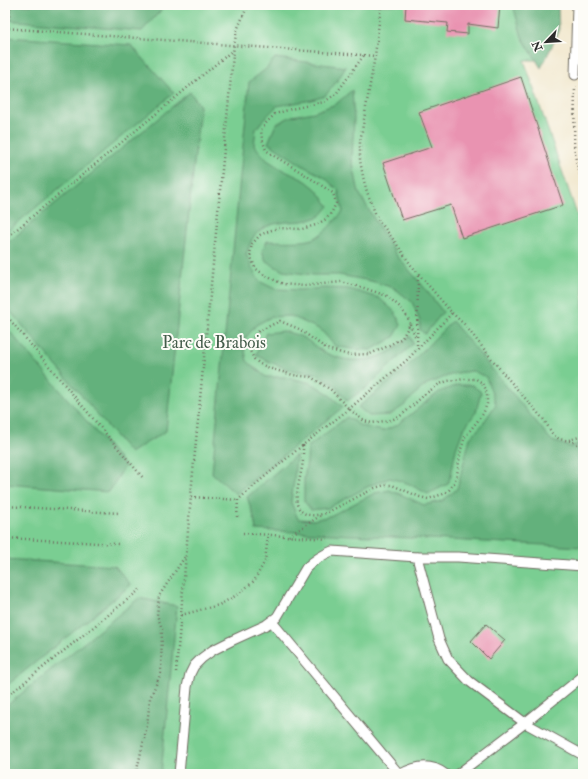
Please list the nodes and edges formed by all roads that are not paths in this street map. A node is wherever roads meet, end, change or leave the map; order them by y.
1 (577, 5) edge
2 (575, 75) road end
3 (417, 557) junction
4 (583, 566) edge
5 (272, 622) junction
6 (583, 676) edge
7 (525, 723) junction
8 (583, 755) edge
9 (179, 774) edge
10 (400, 774) edge
11 (445, 774) edge
12 (458, 774) edge

1 - 2 lane
3 - 4 lane
3 - 5 lane
3 - 7 lane
5 - 9 lane
5 - 10 lane
6 - 7 lane
7 - 8 lane
7 - 12 lane
10 - 11 lane

